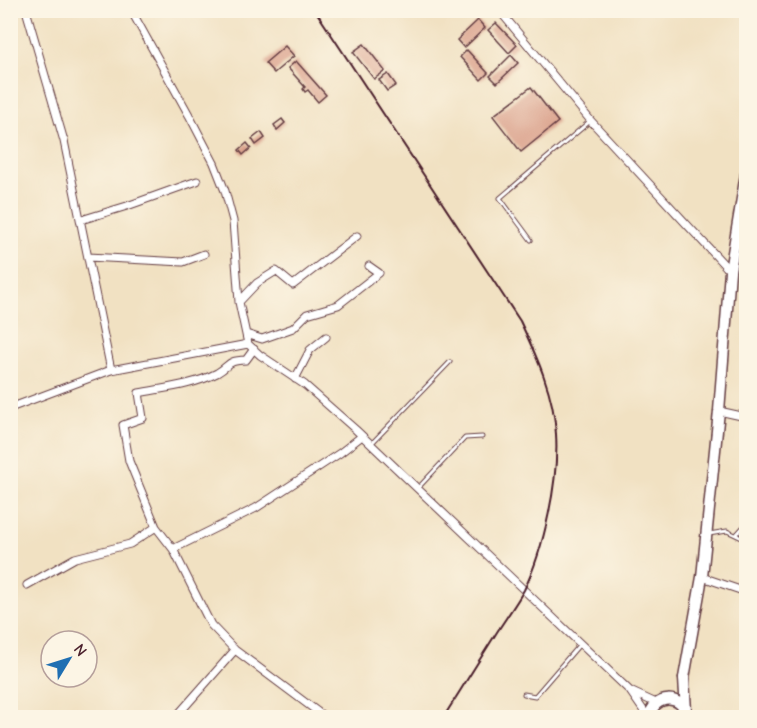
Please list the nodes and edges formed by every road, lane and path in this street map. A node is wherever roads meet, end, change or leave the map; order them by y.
1 (26, 10) edge
2 (131, 10) edge
3 (499, 10) edge
4 (591, 121) junction
5 (747, 174) edge
6 (197, 181) dead end
7 (81, 220) junction
8 (357, 236) dead end
9 (531, 240) dead end
10 (204, 254) dead end
11 (88, 257) junction
12 (369, 266) dead end
13 (730, 271) junction
14 (239, 302) junction
15 (246, 334) junction
16 (326, 337) dead end
17 (251, 346) junction
18 (450, 362) dead end
19 (111, 370) junction
20 (295, 379) junction
21 (10, 408) edge
22 (719, 411) junction
23 (747, 417) edge
24 (362, 436) junction
25 (482, 437) dead end
26 (371, 444) junction
27 (417, 489) junction
28 (747, 524) edge
29 (156, 528) junction
30 (707, 534) junction
31 (736, 535) junction
32 (747, 540) edge
33 (173, 549) junction
34 (702, 577) junction
35 (27, 585) dead end
36 (747, 592) edge
37 (581, 644) junction
38 (236, 650) junction
39 (684, 678) junction
40 (630, 691) junction
41 (524, 694) dead end
42 (658, 702) junction
43 (687, 715) edge
44 (175, 717) edge
45 (326, 717) edge
46 (649, 717) edge

1 - 7 street
2 - 14 street
3 - 4 street
4 - 9 lane
4 - 13 street
5 - 13 main road
6 - 7 street
7 - 11 street
8 - 14 street
10 - 11 street
11 - 19 street
12 - 15 street
13 - 22 main road
14 - 15 street
15 - 17 street
16 - 20 street
17 - 19 street
17 - 20 street
17 - 29 street
18 - 26 lane
19 - 21 street
20 - 24 street
22 - 23 street
22 - 30 main road
24 - 26 street
24 - 33 street
25 - 27 lane
26 - 27 street
27 - 37 street
28 - 31 lane
29 - 33 street
29 - 35 street
30 - 31 lane
30 - 34 main road
31 - 32 lane
33 - 38 street
34 - 36 street
34 - 39 main road
37 - 40 street
37 - 41 lane
38 - 44 street
38 - 45 street
39 - 42 main road
39 - 43 main road
40 - 42 street
40 - 46 street
42 - 43 main road
42 - 46 main road

